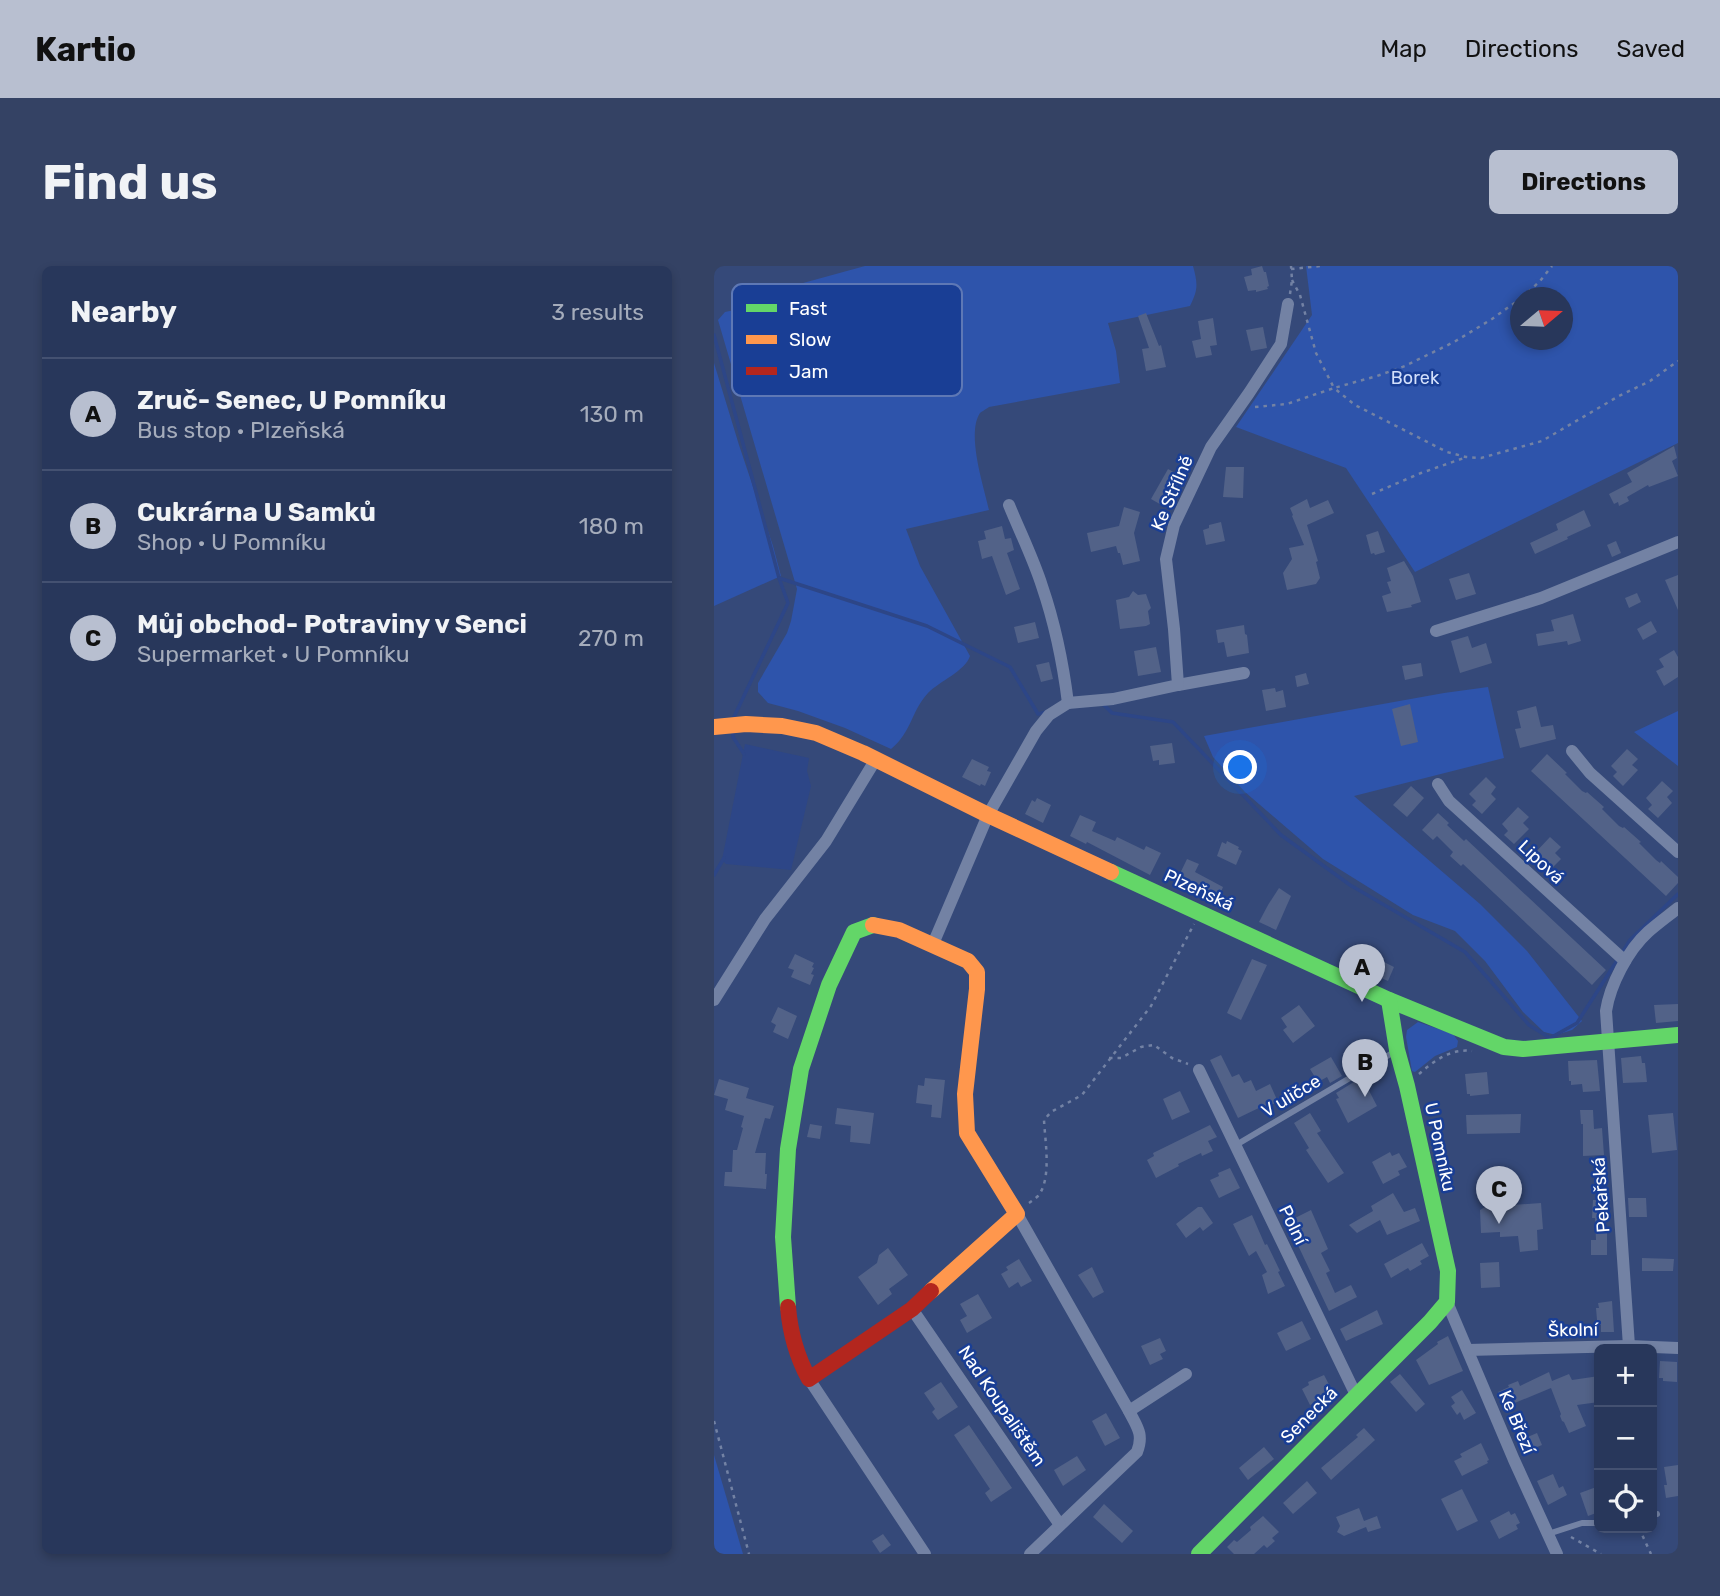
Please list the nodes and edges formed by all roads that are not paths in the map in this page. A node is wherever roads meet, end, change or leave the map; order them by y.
1 (1288, 304) road end
2 (1009, 505) dead end
3 (1678, 542) edge
4 (1436, 631) dead end
5 (1244, 673) dead end
6 (1178, 685) junction
7 (1068, 703) junction
8 (714, 727) edge
9 (1572, 751) dead end
10 (876, 759) junction
11 (1438, 784) dead end
12 (988, 815) junction
13 (1678, 852) edge
14 (1678, 908) edge
15 (933, 944) junction
16 (1625, 961) junction
17 (714, 1000) edge
18 (1389, 1000) junction
19 (1678, 1035) edge
20 (1608, 1042) junction
21 (1397, 1050) junction
22 (1199, 1069) road end
23 (1236, 1145) junction
24 (1017, 1213) junction
25 (1447, 1302) junction
26 (912, 1309) junction
27 (1629, 1344) edge
28 (1594, 1347) edge
29 (1657, 1347) edge
30 (1678, 1348) edge
31 (1468, 1350) junction
32 (1186, 1374) dead end
33 (809, 1379) junction
34 (1356, 1395) junction
35 (1129, 1411) junction
36 (1594, 1522) edge
37 (1060, 1525) junction
38 (1553, 1532) junction
39 (925, 1554) edge
40 (1030, 1554) edge
41 (1199, 1554) edge
42 (1557, 1554) edge

1 - 6 street, Ke Střílně
2 - 7 street
3 - 4 street
5 - 6 street
6 - 7 street
7 - 12 street
8 - 10 street, Plzeňská
9 - 13 street
10 - 12 street, Plzeňská
10 - 17 street
11 - 16 street, Lipová
12 - 15 street
12 - 18 street, Plzeňská
14 - 16 street
15 - 24 street
15 - 33 street
16 - 20 street
18 - 20 street, Plzeňská
18 - 21 street, U Pomníku
19 - 20 street, Plzeňská
20 - 27 street, Pekařská
21 - 23 lane, V uličce
21 - 25 street, U Pomníku
22 - 23 street, Polní
23 - 34 street, Polní
24 - 26 street
24 - 35 street
25 - 31 street, Ke Březí
25 - 34 street, Senecká
26 - 33 street
26 - 37 street, Nad Koupalištěm
28 - 31 street, Školní
29 - 30 street, Školní
31 - 38 street, Ke Březí
32 - 35 street
33 - 39 street
34 - 41 street, Senecká
35 - 37 street
36 - 38 lane
37 - 40 street
38 - 42 street, Ke Březí

